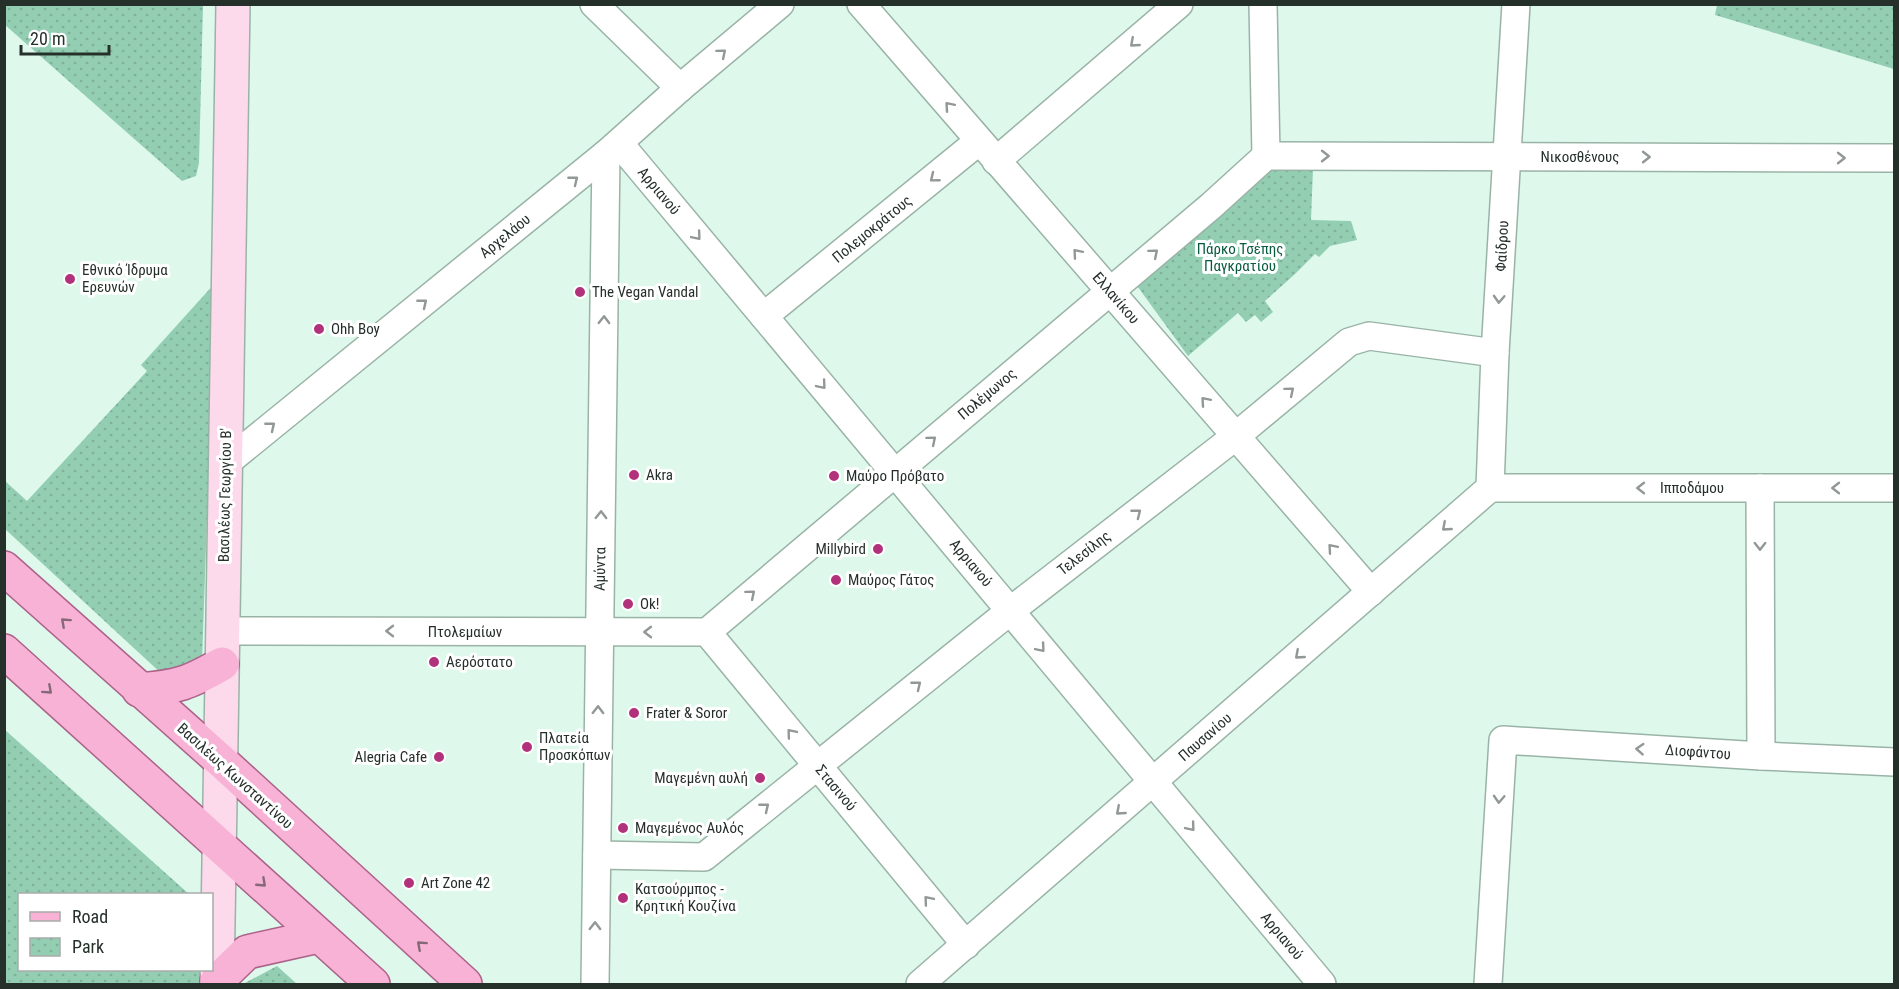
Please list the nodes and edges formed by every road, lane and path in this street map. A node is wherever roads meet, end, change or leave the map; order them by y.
1 (233, 4) edge
2 (594, 4) edge
3 (780, 4) edge
4 (861, 4) edge
5 (1179, 4) edge
6 (1263, 4) edge
7 (1516, 4) edge
8 (680, 88) junction
9 (613, 148) junction
10 (988, 151) junction
11 (1266, 156) junction
12 (1507, 157) junction
13 (1894, 158) edge
14 (1109, 291) junction
15 (764, 316) junction
16 (1495, 353) junction
17 (1236, 436) junction
18 (226, 463) junction
19 (894, 472) junction
20 (1490, 488) junction
21 (1760, 488) junction
22 (1894, 488) edge
23 (4, 568) edge
24 (1371, 592) junction
25 (1010, 611) junction
26 (223, 631) junction
27 (600, 632) junction
28 (707, 632) junction
29 (4, 651) edge
30 (222, 664) junction
31 (139, 690) junction
32 (1761, 756) junction
33 (221, 761) junction
34 (1894, 762) edge
35 (817, 765) junction
36 (1153, 782) junction
37 (219, 843) junction
38 (597, 855) junction
39 (319, 936) junction
40 (966, 945) junction
41 (217, 983) edge
42 (924, 983) edge
43 (373, 984) edge
44 (465, 984) edge
45 (595, 984) edge
46 (1322, 984) edge
47 (1488, 984) edge

1 - 18 street, Βασιλέως Γεωργίου Β'
2 - 8 street
8 -> 3 street, Αρχελάου
10 -> 4 street, Ελλανίκου
5 -> 10 street, Πολεμοκράτους
6 - 11 street
7 - 12 street, Φαίδρου
8 - 9 street, Αρχελάου
9 -> 15 street, Αρριανού
18 -> 9 street, Αρχελάου
27 -> 9 street, Αμύντα
14 -> 10 street, Ελλανίκου
10 -> 15 street, Πολεμοκράτους
11 -> 12 street, Νικοσθένους
14 -> 11 street, Πολέμωνος
12 -> 13 street, Νικοσθένους
12 -> 16 street, Φαίδρου
17 -> 14 street, Ελλανίκου
19 -> 14 street, Πολέμωνος
15 -> 19 street, Αρριανού
17 -> 16 street, Τελεσίλης
16 - 20 street, Φαίδρου
24 -> 17 street, Ελλανίκου
25 -> 17 street, Τελεσίλης
18 - 26 street, Βασιλέως Γεωργίου Β'
19 - 25 street, Αρριανού
28 -> 19 street, Πολέμωνος
21 -> 20 street, Ιπποδάμου
20 -> 24 street, Παυσανίου
22 -> 21 street, Ιπποδάμου
21 -> 32 street
31 -> 23 main road, Βασιλέως Κωνσταντίνου
24 -> 36 street, Παυσανίου
35 -> 25 street, Τελεσίλης
25 -> 36 street, Αρριανού
27 -> 26 street, Πτολεμαίων
26 - 30 street, Βασιλέως Γεωργίου Β'
28 -> 27 street, Πτολεμαίων
38 -> 27 street, Αμύντα
35 -> 28 street, Στασινού
29 -> 37 main road
30 - 31 main road
30 - 33 street, Βασιλέως Γεωργίου Β'
31 - 33 main road, Βασιλέως Κωνσταντίνου
32 - 34 street, Διοφάντου
32 -> 47 street, Διοφάντου
33 - 37 street, Βασιλέως Γεωργίου Β'
44 -> 33 main road, Βασιλέως Κωνσταντίνου
38 -> 35 street, Τελεσίλης
40 -> 35 street, Στασινού
36 -> 40 street, Παυσανίου
36 -> 46 street, Αρριανού
37 -> 39 main road
37 - 41 street, Βασιλέως Γεωργίου Β'
45 -> 38 street, Αμύντα
39 - 41 main road
39 - 43 main road
40 - 42 street, Παυσανίου

